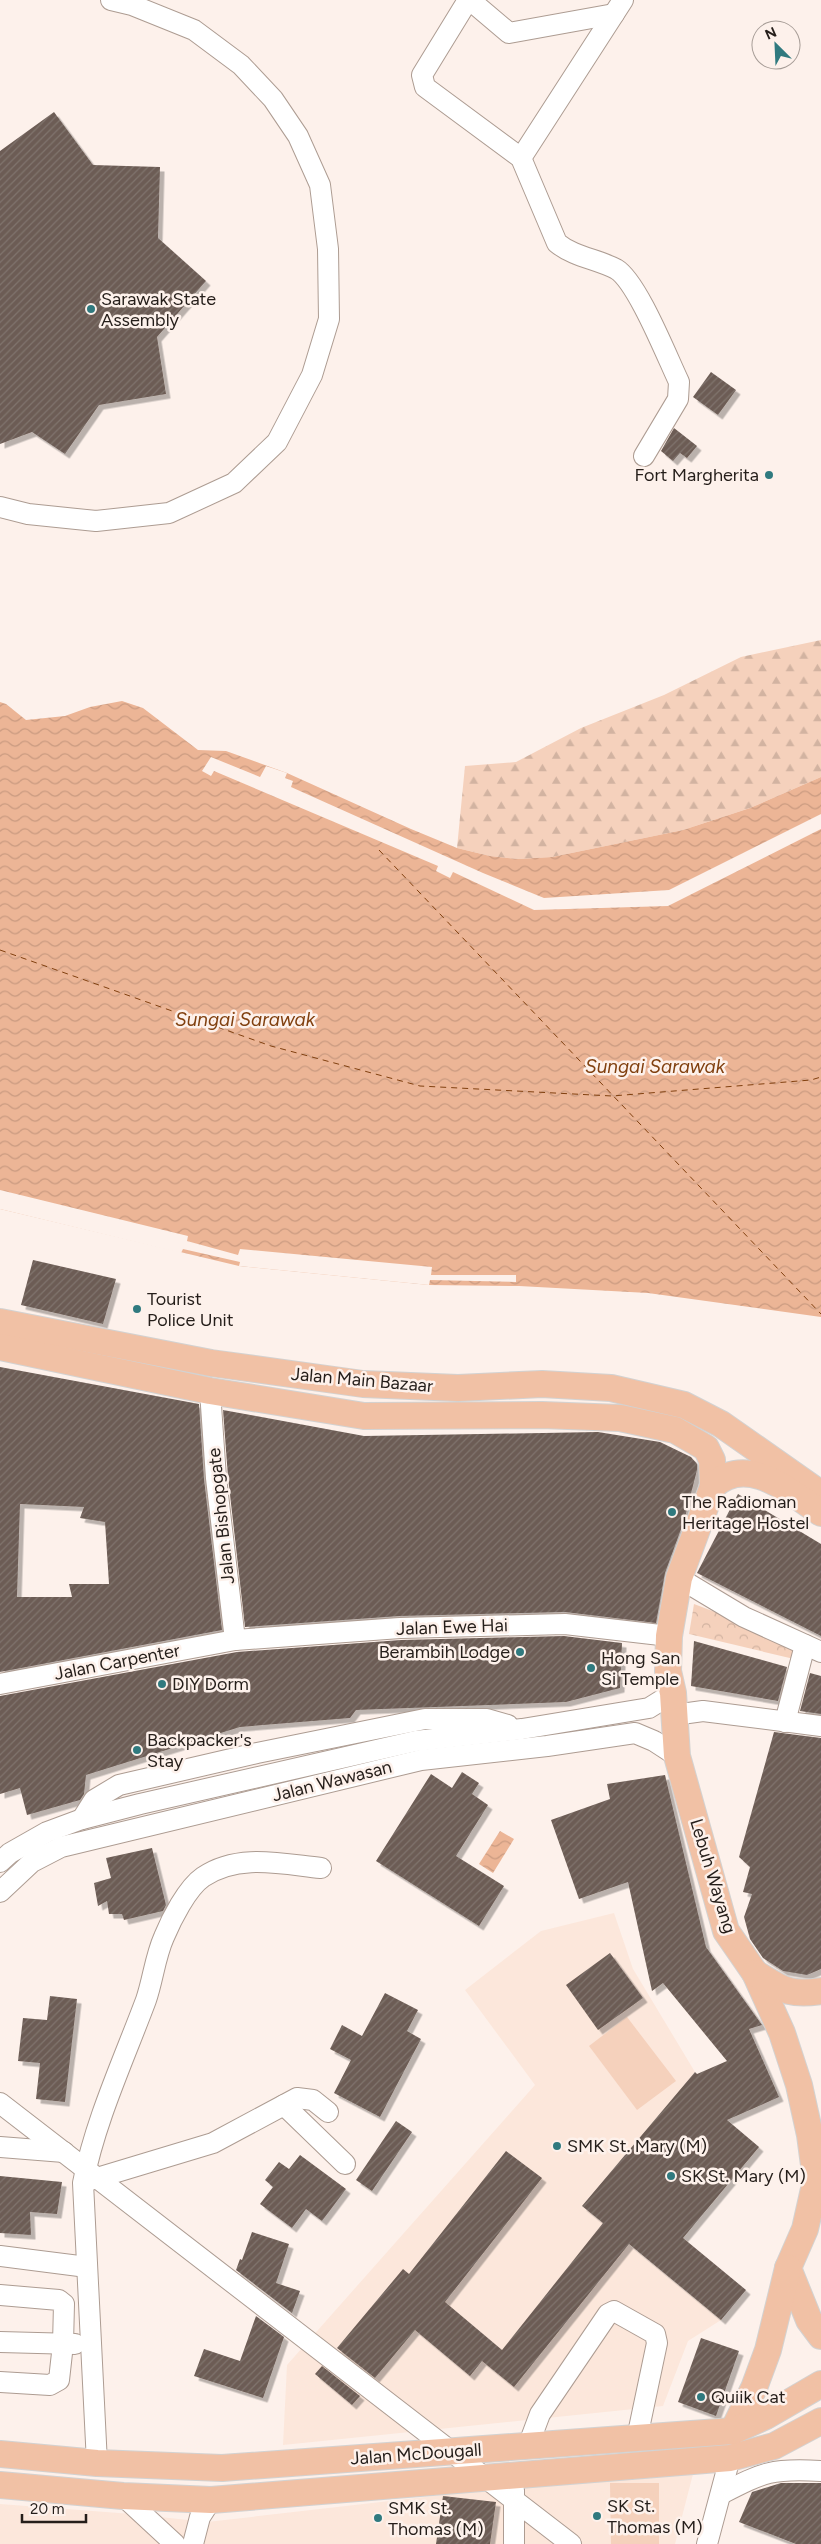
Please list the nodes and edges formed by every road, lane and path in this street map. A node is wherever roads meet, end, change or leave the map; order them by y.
1 (111, 0) edge
2 (469, 0) edge
3 (619, 7) edge
4 (522, 158) junction
5 (644, 456) dead end
6 (0, 507) edge
7 (0, 1322) edge
8 (0, 1347) edge
9 (210, 1391) junction
10 (760, 1451) junction
11 (775, 1482) junction
12 (713, 1486) junction
13 (821, 1494) edge
14 (821, 1513) edge
15 (679, 1578) junction
16 (669, 1636) junction
17 (235, 1640) junction
18 (813, 1648) edge
19 (0, 1684) edge
20 (674, 1704) junction
21 (785, 1722) junction
22 (821, 1726) edge
23 (677, 1756) junction
24 (0, 1862) edge
25 (321, 1868) dead end
26 (0, 1892) edge
27 (755, 1973) junction
28 (821, 1991) edge
29 (0, 2103) edge
30 (284, 2105) junction
31 (328, 2112) dead end
32 (0, 2147) edge
33 (89, 2154) junction
34 (345, 2164) dead end
35 (83, 2183) junction
36 (0, 2256) edge
37 (87, 2267) junction
38 (788, 2268) junction
39 (0, 2295) edge
40 (821, 2336) edge
41 (0, 2342) edge
42 (63, 2344) junction
43 (91, 2344) junction
44 (0, 2382) edge
45 (821, 2384) edge
46 (821, 2421) edge
47 (734, 2431) junction
48 (637, 2438) junction
49 (821, 2444) edge
50 (528, 2446) junction
51 (774, 2446) junction
52 (0, 2454) edge
53 (730, 2458) junction
54 (96, 2463) junction
55 (821, 2471) edge
56 (514, 2476) junction
57 (0, 2485) edge
58 (721, 2494) junction
59 (123, 2496) junction
60 (211, 2500) junction
61 (175, 2544) edge
62 (193, 2544) edge
63 (514, 2544) edge
64 (571, 2544) edge
65 (706, 2544) edge

1 - 6 street
2 - 3 street
2 - 4 street
3 - 4 street
4 - 5 street
7 - 10 main road, Jalan Main Bazaar
8 - 9 main road, Jalan Main Bazaar
9 - 12 main road, Jalan Main Bazaar
9 - 17 street, Jalan Bishopgate
10 - 11 main road
10 - 13 main road, Jalan Main Bazaar
11 - 12 main road
11 - 14 main road
12 - 15 main road, Lebuh Wayang
15 - 16 main road, Lebuh Wayang
15 - 18 street
16 - 17 street, Jalan Ewe Hai
16 - 20 main road, Lebuh Wayang
17 - 19 street, Jalan Carpenter
18 - 21 street
20 - 21 street
20 - 23 main road, Lebuh Wayang
20 - 24 street, Jalan Wawasan
21 - 22 street
23 - 26 street, Jalan Wawasan
23 - 27 main road, Lebuh Wayang
25 - 33 street
27 - 28 main road
27 - 38 main road, Lebuh Wayang
29 - 64 street
30 - 31 street
30 - 34 street
30 - 35 street
32 - 33 street
33 - 35 street
35 - 37 street
36 - 37 street
37 - 43 street
38 - 40 main road
38 - 47 main road, Lebuh Wayang
39 - 42 street
41 - 42 street
42 - 43 street
42 - 44 street
43 - 54 street
45 - 47 main road, Jalan McDougall
46 - 51 main road, Jalan McDougall
47 - 48 main road, Jalan McDougall
48 - 50 main road, Jalan McDougall
48 - 50 street
49 - 51 main road
50 - 54 main road, Jalan McDougall
51 - 53 main road, Jalan McDougall
52 - 54 main road, Jalan McDougall
53 - 56 main road, Jalan McDougall
53 - 58 street
55 - 58 street
56 - 60 main road, Jalan McDougall
56 - 63 street
57 - 59 main road, Jalan McDougall
58 - 65 street
59 - 60 main road, Jalan McDougall
59 - 61 street
60 - 62 street

